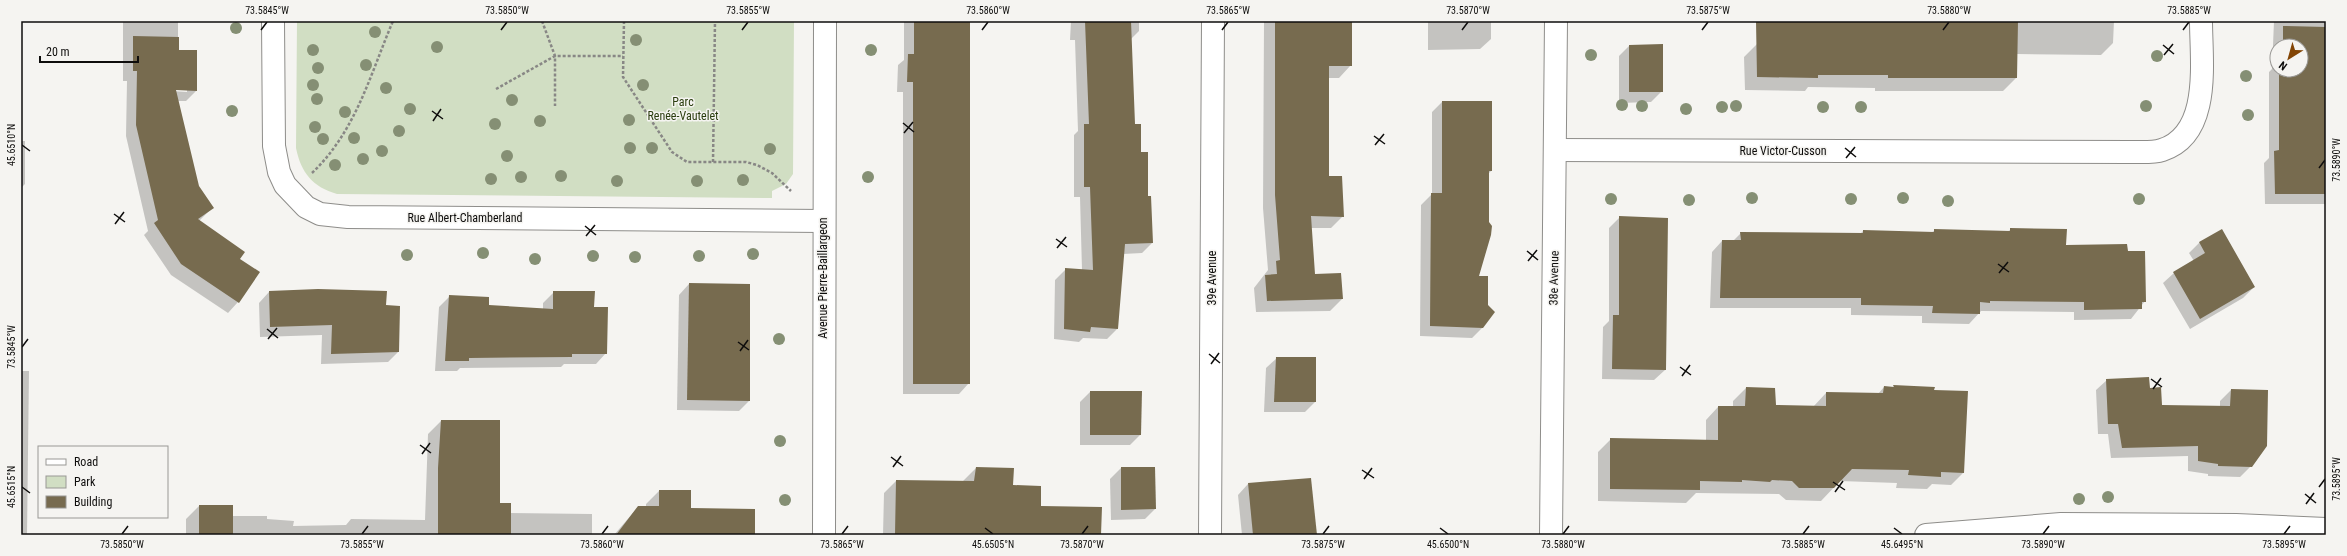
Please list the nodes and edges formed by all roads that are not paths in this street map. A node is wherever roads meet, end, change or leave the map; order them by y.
1 (273, 21) edge
2 (824, 21) edge
3 (1213, 21) edge
4 (1556, 21) edge
5 (2201, 21) edge
6 (1555, 150) junction
7 (823, 221) junction
8 (2326, 529) edge
9 (824, 535) edge
10 (1210, 535) edge
11 (1551, 535) edge
12 (1926, 535) edge

1 - 7 street, Rue Albert-Chamberland
2 - 7 street, Avenue Pierre-Baillargeon
3 - 10 street, 39e Avenue
4 - 6 street, 38e Avenue
5 - 6 street, Rue Victor-Cusson
6 - 11 street, 38e Avenue
7 - 9 street, Avenue Pierre-Baillargeon
8 - 12 street

